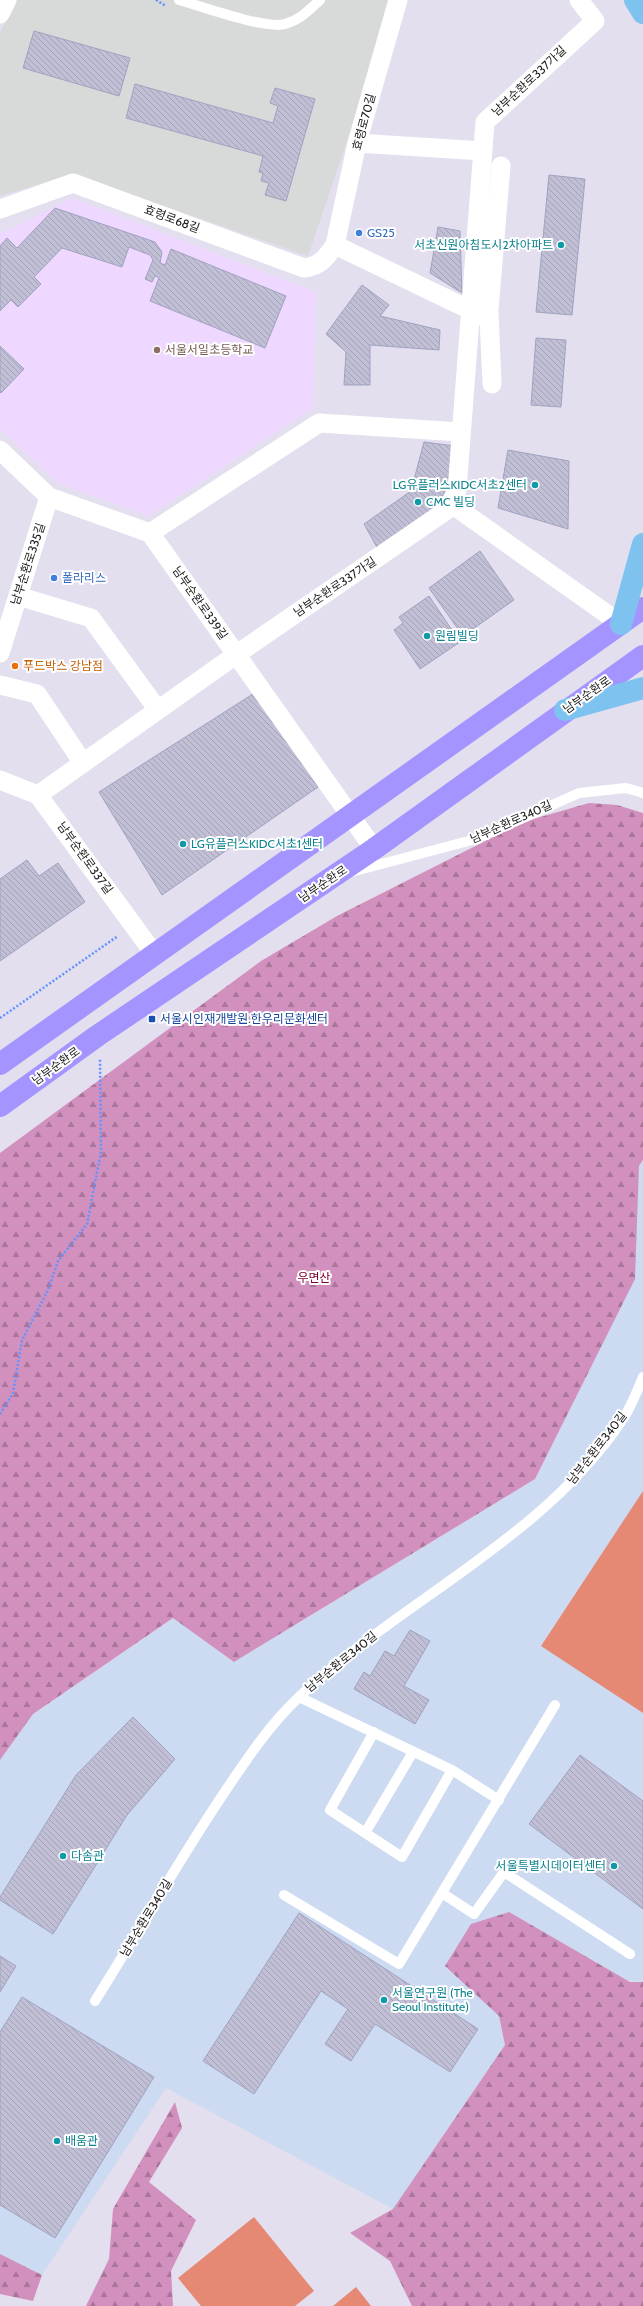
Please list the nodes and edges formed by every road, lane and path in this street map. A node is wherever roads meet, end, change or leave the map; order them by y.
1 (7, 0) edge
2 (178, 0) edge
3 (320, 0) edge
4 (398, 0) edge
5 (579, 0) edge
6 (635, 0) edge
7 (643, 13) edge
8 (0, 14) edge
9 (357, 143) junction
10 (483, 151) junction
11 (501, 166) dead end
12 (0, 209) edge
13 (335, 245) junction
14 (470, 311) junction
15 (461, 432) junction
16 (0, 450) edge
17 (49, 497) junction
18 (450, 503) junction
19 (150, 533) junction
20 (643, 544) edge
21 (18, 596) junction
22 (643, 608) edge
23 (621, 624) junction
24 (0, 653) edge
25 (237, 654) junction
26 (643, 656) edge
27 (0, 685) edge
28 (643, 688) edge
29 (158, 710) junction
30 (565, 710) junction
31 (83, 763) junction
32 (0, 780) edge
33 (643, 793) edge
34 (38, 795) junction
35 (352, 816) junction
36 (374, 849) junction
37 (334, 877) junction
38 (134, 926) junction
39 (155, 955) junction
40 (0, 1018) edge
41 (100, 1057) dead end
42 (0, 1064) edge
43 (0, 1106) edge
44 (643, 1377) edge
45 (0, 1414) edge
46 (299, 1697) junction
47 (555, 1705) dead end
48 (374, 1732) junction
49 (413, 1752) junction
50 (452, 1770) junction
51 (499, 1800) junction
52 (365, 1833) junction
53 (442, 1893) junction
54 (284, 1895) dead end
55 (630, 1954) dead end
56 (96, 2001) dead end

1 - 8 street
2 - 3 lane
4 - 9 street, 효령로70길
5 - 10 street, 남부순환로337가길
6 - 7 highway
9 - 10 street
9 - 13 street, 효령로70길
10 - 14 street, 남부순환로337가길
11 - 14 street
12 - 13 street, 효령로68길
13 - 14 street
14 - 15 street, 남부순환로337가길
15 - 18 street, 남부순환로337가길
15 - 19 street
16 - 17 street
17 - 19 street
17 - 21 street, 남부순환로335길
18 - 23 street
18 - 25 street, 남부순환로337가길
19 - 25 street, 남부순환로339길
20 - 23 highway
21 - 24 street, 남부순환로335길
21 - 29 street
22 - 23 main road
23 - 35 main road
25 - 29 street, 남부순환로337가길
25 - 35 street, 남부순환로339길
26 - 30 main road, 남부순환로
27 - 31 street
28 - 30 highway
29 - 31 street, 남부순환로337가길
30 - 36 main road, 남부순환로
31 - 34 street, 남부순환로337가길
32 - 34 street
33 - 37 lane, 남부순환로340길
34 - 38 street, 남부순환로337길
35 - 36 street, 남부순환로339길
35 - 39 main road
36 - 37 main road, 남부순환로
37 - 43 main road, 남부순환로
38 - 39 street, 남부순환로337길
38 - 40 path
39 - 42 main road
41 - 45 path
44 - 46 lane, 남부순환로340길
46 - 48 lane
46 - 56 lane, 남부순환로340길
47 - 51 lane
48 - 49 lane
48 - 52 lane
49 - 50 lane
49 - 52 lane
50 - 51 lane
50 - 52 lane
51 - 53 lane
53 - 54 lane
53 - 55 lane

